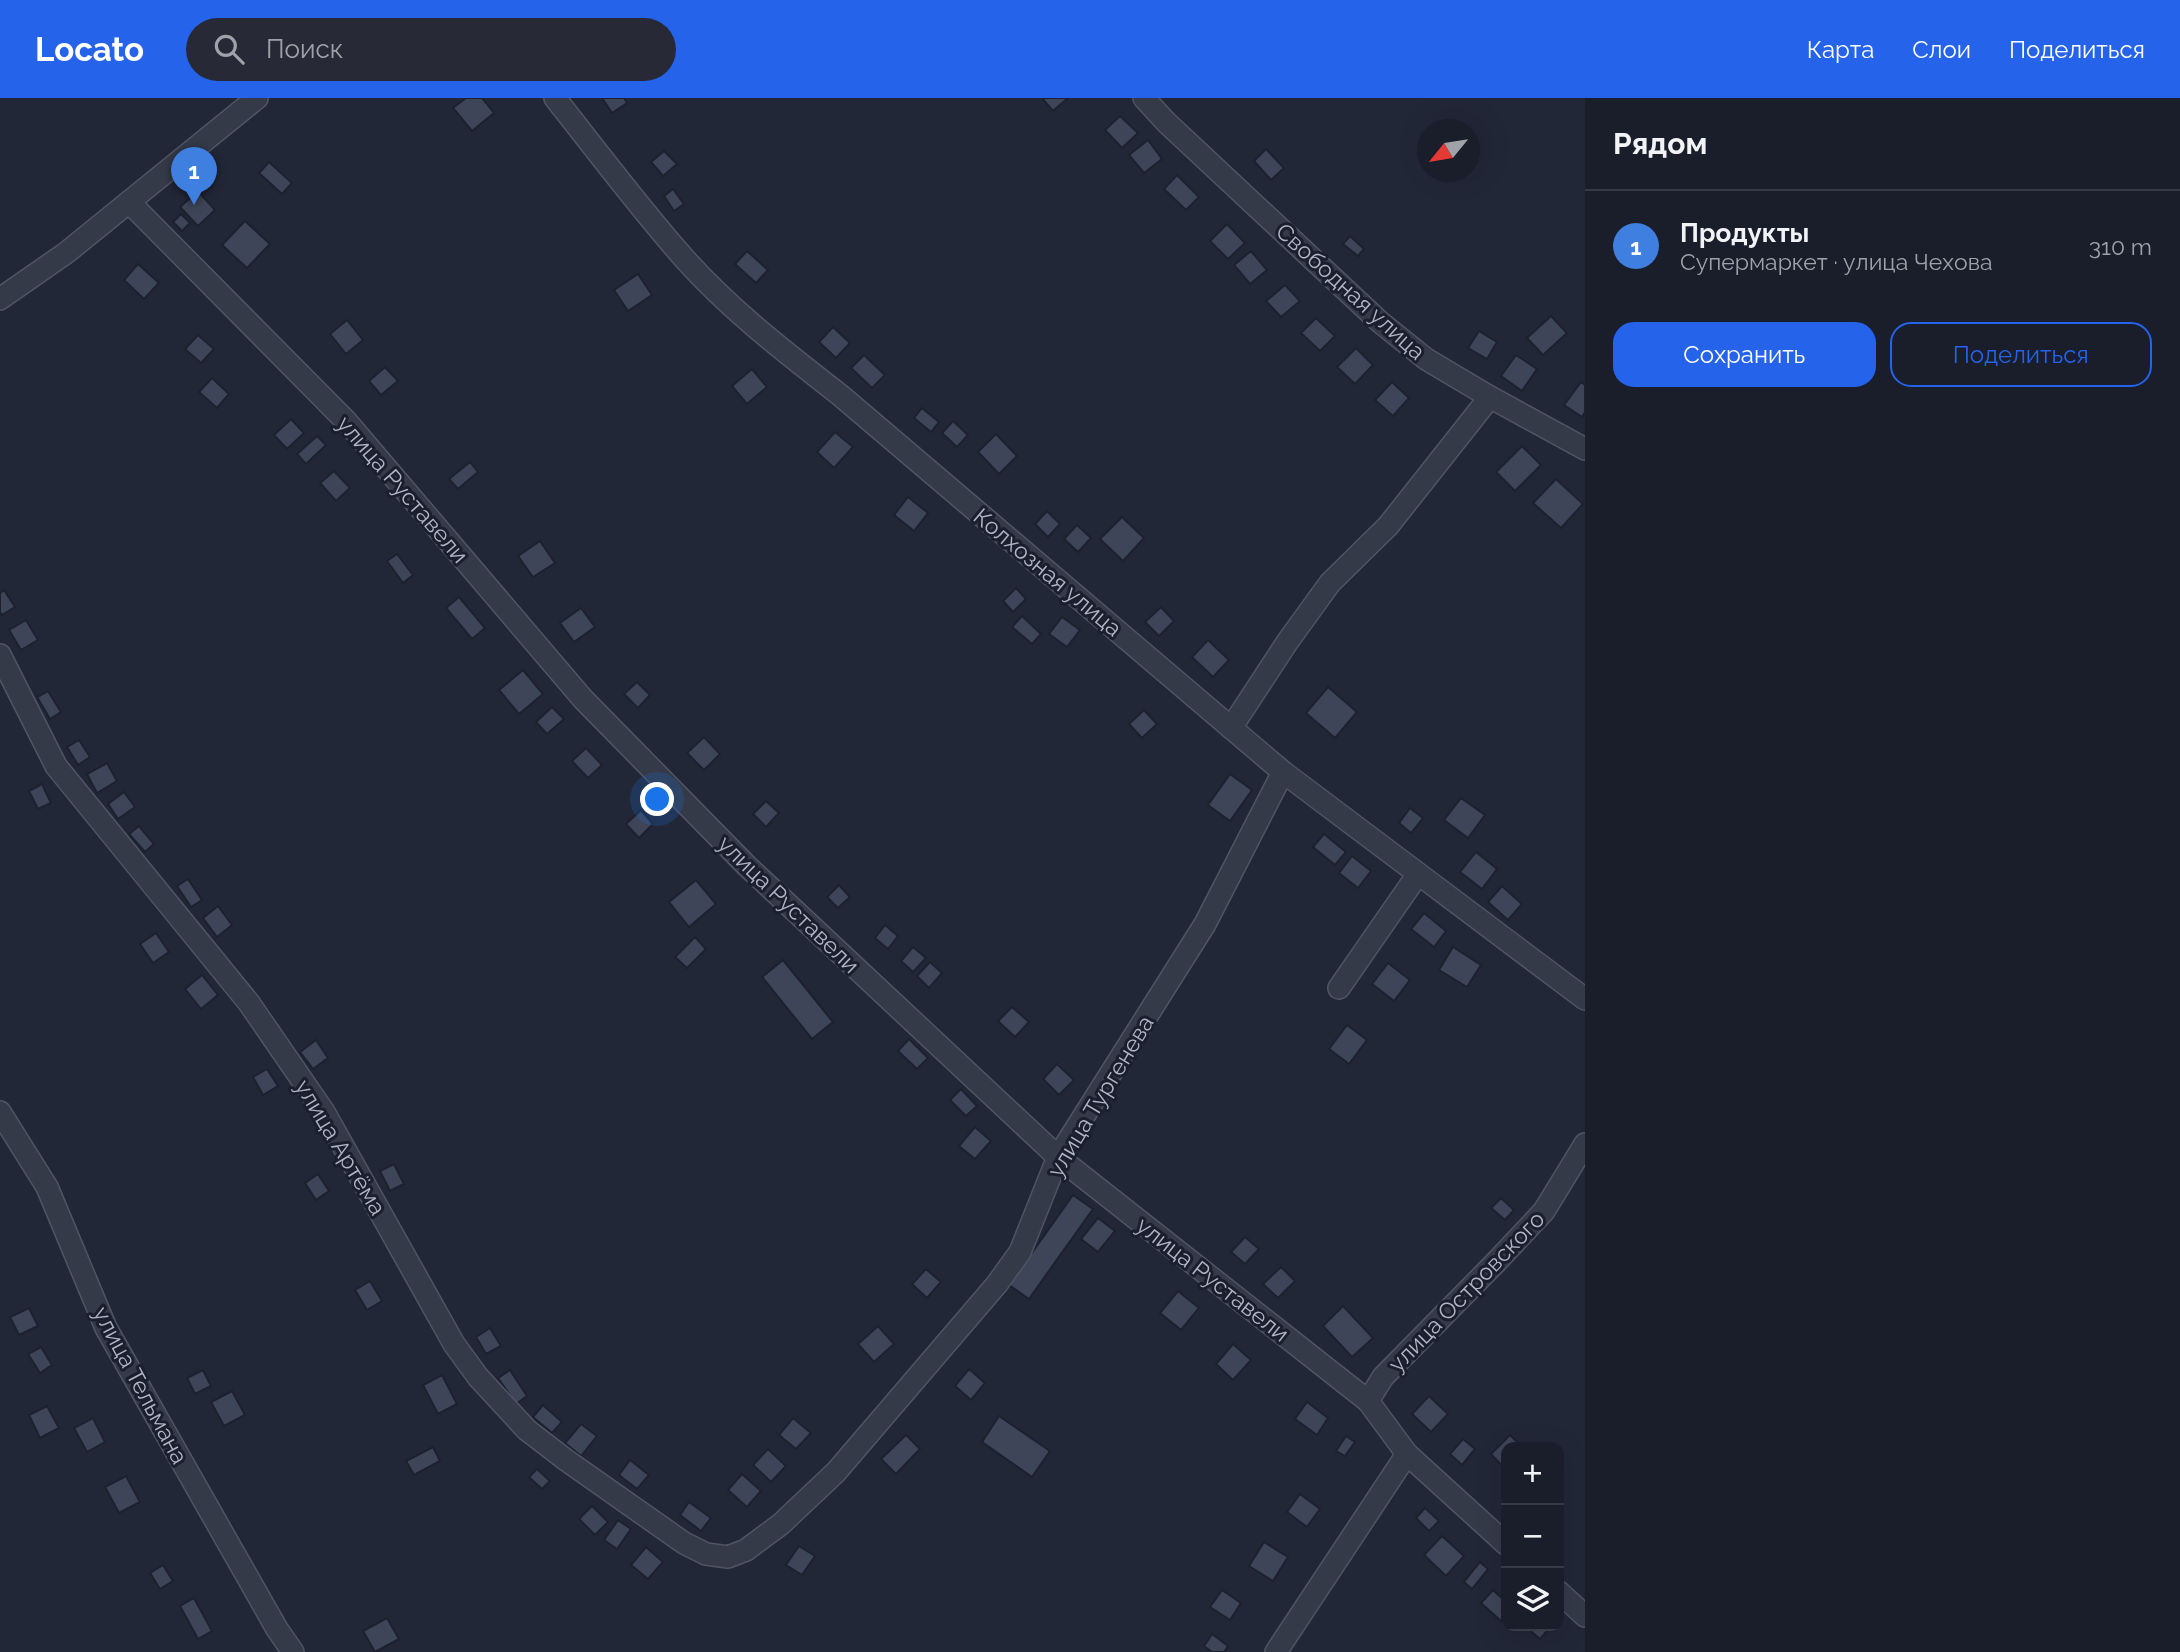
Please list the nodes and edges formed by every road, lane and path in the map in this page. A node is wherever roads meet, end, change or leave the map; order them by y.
1 (257, 98) edge
2 (555, 98) edge
3 (1144, 98) edge
4 (129, 202) junction
5 (1, 297) edge
6 (1490, 397) junction
7 (1585, 449) edge
8 (0, 655) edge
9 (1231, 728) junction
10 (1283, 772) junction
11 (1418, 874) junction
12 (1339, 988) dead end
13 (1585, 999) edge
14 (0, 1112) edge
15 (1585, 1144) edge
16 (1058, 1157) junction
17 (1368, 1401) junction
18 (1407, 1454) junction
19 (1501, 1539) edge
20 (746, 1550) joint
21 (1564, 1597) edge
22 (1585, 1616) edge
23 (293, 1652) edge
24 (1276, 1652) edge

1 - 4 street
2 - 9 street, Колхозная улица
3 - 6 street, Свободная улица
4 - 5 street
4 - 16 street, улица Руставели
6 - 7 street, Свободная улица
6 - 9 street
8 - 20 street, улица Артёма
9 - 10 street, Колхозная улица
10 - 11 street, Колхозная улица
10 - 16 street, улица Тургенева
11 - 12 street
11 - 13 street, Колхозная улица
14 - 23 street, улица Тельмана
15 - 17 street, улица Островского
16 - 17 street, улица Руставели
16 - 20 street, улица Тургенева
17 - 18 street, улица Руставели
18 - 19 street, улица Руставели
18 - 24 street
21 - 22 street

